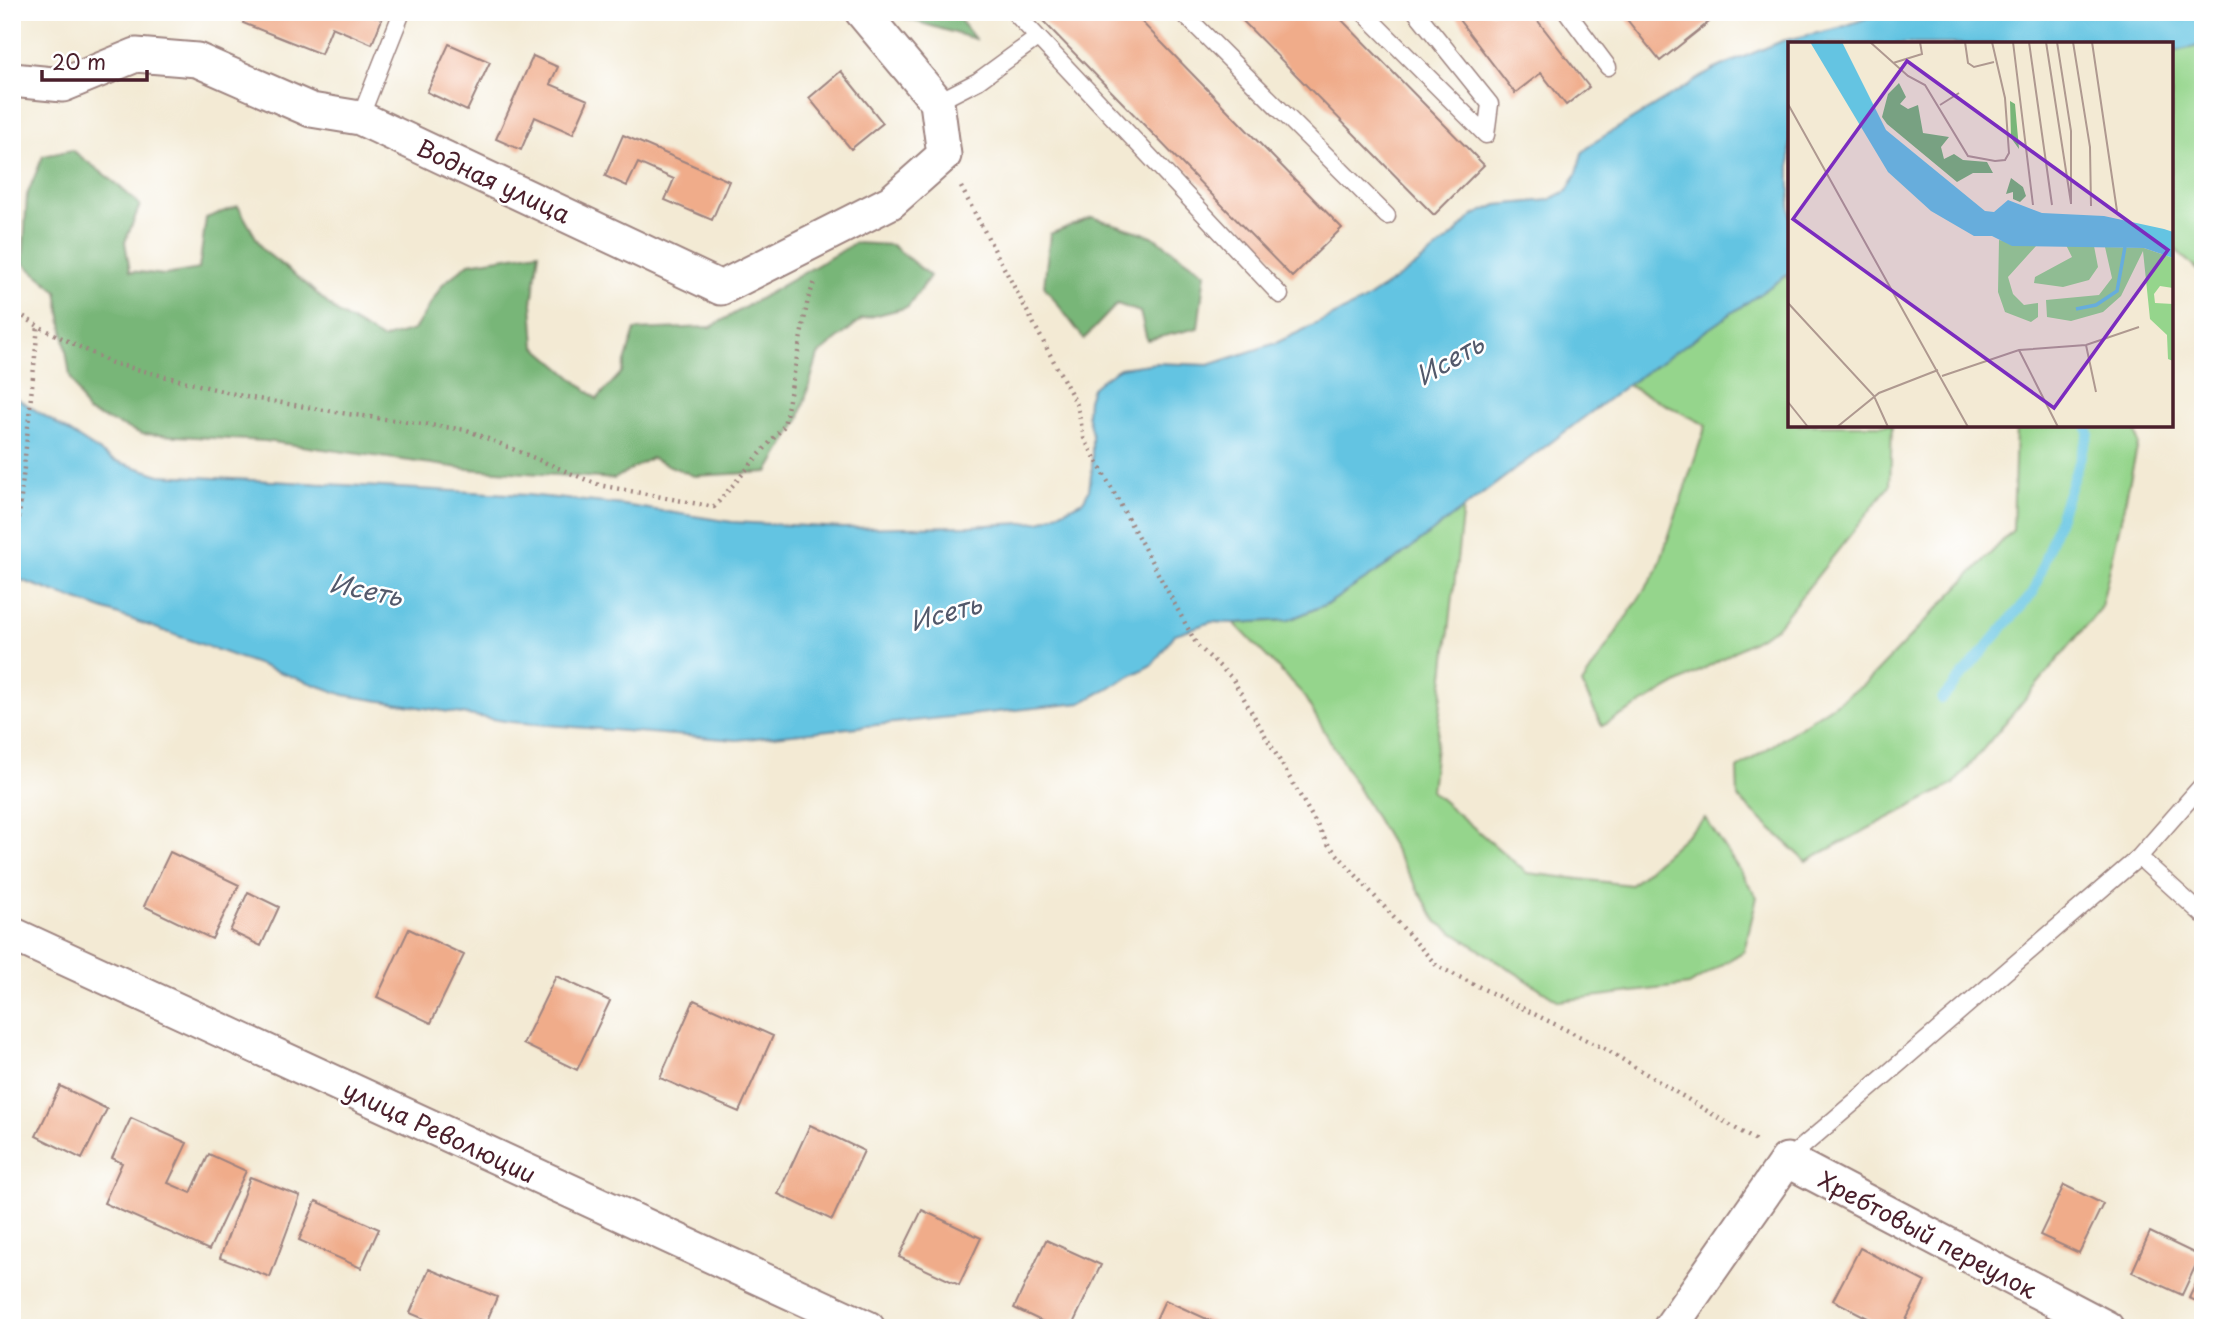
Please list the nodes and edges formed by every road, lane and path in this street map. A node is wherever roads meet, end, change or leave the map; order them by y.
1 (402, 12) edge
2 (862, 12) edge
3 (1014, 12) edge
4 (1182, 12) edge
5 (1363, 12) edge
6 (1416, 12) edge
7 (1567, 12) edge
8 (1037, 38) junction
9 (1608, 67) dead end
10 (12, 80) edge
11 (937, 102) junction
12 (360, 118) junction
13 (944, 155) junction
14 (1387, 216) dead end
15 (832, 232) junction
16 (1280, 295) dead end
17 (12, 309) edge
18 (38, 326) junction
19 (12, 588) edge
20 (2203, 784) edge
21 (2139, 857) junction
22 (2203, 915) edge
23 (12, 934) edge
24 (1787, 1160) junction
25 (868, 1328) edge
26 (1670, 1328) edge
27 (2107, 1328) edge

1 - 12 lane
2 - 11 street
3 - 8 lane
4 - 14 lane
5 - 6 lane
7 - 9 lane
8 - 11 lane
8 - 16 lane
10 - 12 street, Водная улица
11 - 13 street
12 - 15 street, Водная улица
13 - 15 street, Водная улица
13 - 24 path
15 - 18 path
17 - 18 path
18 - 19 path
20 - 21 lane
21 - 22 lane
21 - 24 lane
23 - 25 street, улица Революции
24 - 26 street
24 - 27 street, Хребтовый переулок

